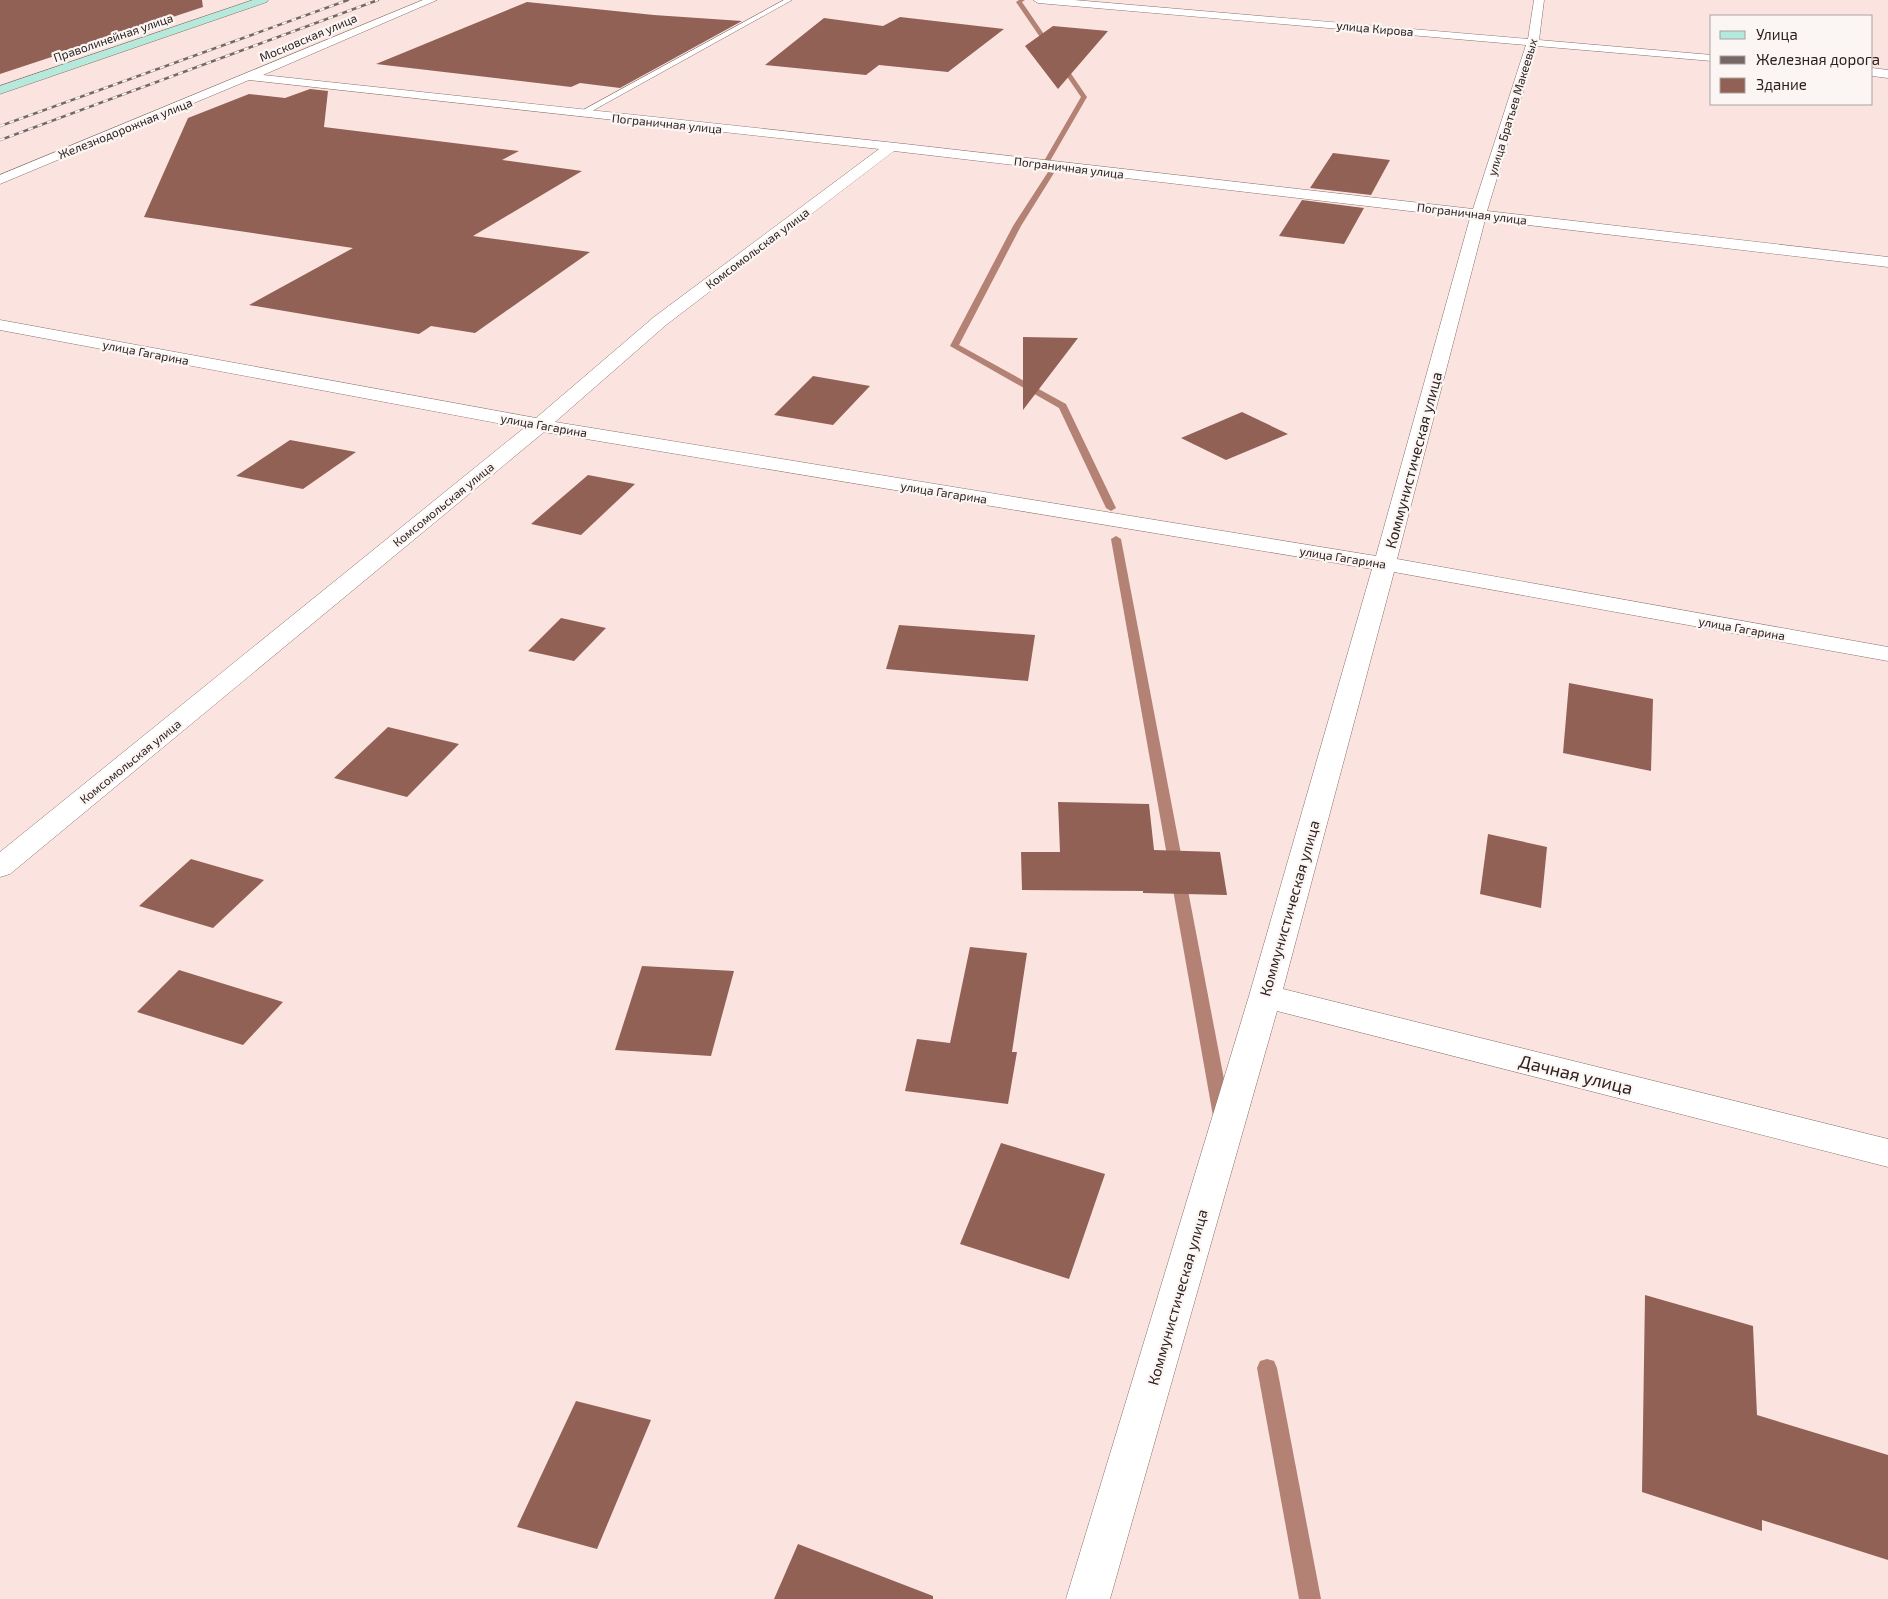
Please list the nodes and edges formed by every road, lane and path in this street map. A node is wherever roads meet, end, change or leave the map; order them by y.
1 (263, 0) edge
2 (432, 0) edge
3 (789, 0) edge
4 (1038, 0) edge
5 (1539, 0) edge
6 (1533, 42) junction
7 (1710, 58) edge
8 (1873, 72) edge
9 (1888, 74) edge
10 (250, 77) junction
11 (0, 90) edge
12 (580, 114) junction
13 (891, 147) junction
14 (0, 180) edge
15 (1479, 214) junction
16 (1888, 262) edge
17 (0, 325) edge
18 (540, 425) junction
19 (1385, 564) junction
20 (1888, 654) edge
21 (0, 867) edge
22 (1265, 996) junction
23 (1888, 1152) edge
24 (1088, 1599) edge

1 - 11 main road, Праволинейная улица
2 - 10 street, Московская улица
3 - 12 lane
4 - 6 street, улица Кирова
5 - 6 street, улица Братьев Макеевых
6 - 7 street, улица Кирова
6 - 15 street, улица Братьев Макеевых
8 - 9 street
10 - 12 street, Пограничная улица
10 - 14 street, Железнодорожная улица
12 - 13 street, Пограничная улица
13 - 15 street, Пограничная улица
13 - 18 street, Комсомольская улица
15 - 16 street, Пограничная улица
15 - 19 street, Коммунистическая улица
17 - 18 street, улица Гагарина
18 - 19 street, улица Гагарина
18 - 21 street, Комсомольская улица
19 - 20 street, улица Гагарина
19 - 22 street, Коммунистическая улица
22 - 23 street, Дачная улица
22 - 24 street, Коммунистическая улица

